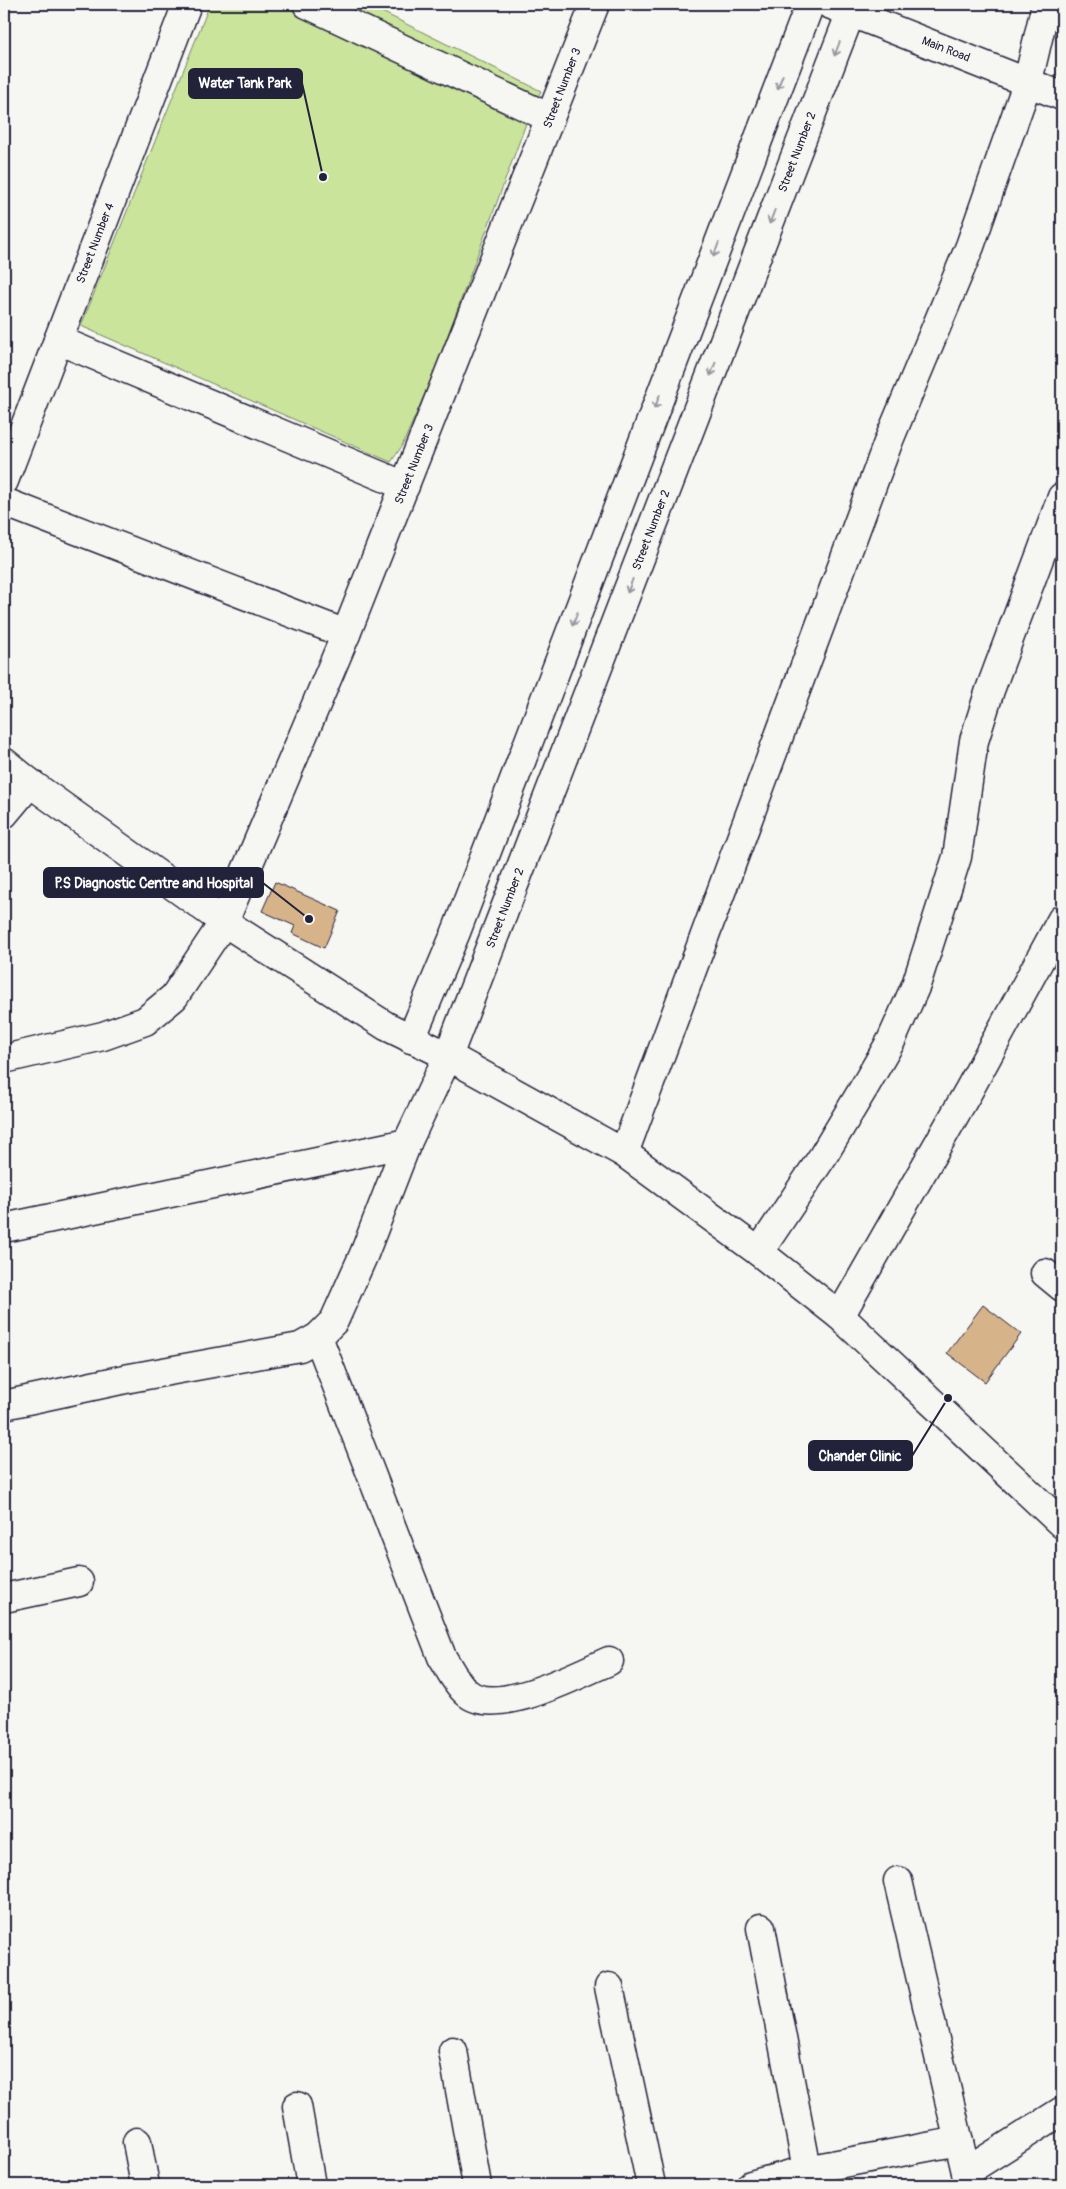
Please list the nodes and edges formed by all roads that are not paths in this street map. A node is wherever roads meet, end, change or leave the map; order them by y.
1 (186, 4) edge
2 (307, 4) edge
3 (595, 4) edge
4 (810, 4) edge
5 (1046, 4) edge
6 (845, 7) edge
7 (1028, 81) junction
8 (1062, 96) edge
9 (550, 118) junction
10 (58, 340) junction
11 (4, 481) edge
12 (405, 486) junction
13 (1062, 497) edge
14 (4, 502) edge
15 (346, 634) junction
16 (4, 762) edge
17 (30, 783) junction
18 (4, 814) edge
19 (1062, 919) edge
20 (224, 922) junction
21 (411, 1039) junction
22 (448, 1056) junction
23 (4, 1059) edge
24 (407, 1143) junction
25 (624, 1153) junction
26 (4, 1228) edge
27 (759, 1252) junction
28 (840, 1316) junction
29 (318, 1337) junction
30 (4, 1405) edge
31 (1062, 1524) edge
32 (79, 1582) dead end
33 (4, 1598) edge
34 (609, 1661) dead end
35 (898, 1881) dead end
36 (761, 1928) dead end
37 (609, 1987) dead end
38 (453, 2051) dead end
39 (297, 2106) dead end
40 (1062, 2110) edge
41 (959, 2141) junction
42 (137, 2142) dead end
43 (808, 2178) edge
44 (967, 2179) edge
45 (145, 2185) edge
46 (311, 2185) edge
47 (477, 2185) edge
48 (651, 2185) edge
49 (752, 2185) edge

1 - 10 street, Street Number 4
2 - 9 street
3 - 9 street, Street Number 3
4 -> 21 street
5 - 7 street
6 - 7 street, Main Road
6 -> 22 street, Street Number 2
7 - 8 street, Main Road
7 - 25 street
9 - 12 street, Street Number 3
10 - 11 street, Street Number 4
10 - 12 street
12 - 15 street, Street Number 3
13 - 27 street
14 - 15 street
15 - 20 street, Street Number 3
16 - 17 street
17 - 18 street
17 - 20 street
19 - 28 street
20 - 21 street
20 - 23 street, Street Number 3
21 - 22 street
22 - 24 street, Street Number 2
22 - 25 street
24 - 26 street
24 - 29 street, Street Number 2
25 - 27 street
27 - 28 street
28 - 31 street
29 - 30 street
29 - 34 street
32 - 33 street
35 - 41 street
36 - 43 street
37 - 48 street
38 - 47 street
39 - 46 street
40 - 44 street
41 - 43 street
41 - 44 street
42 - 45 street
43 - 49 street

